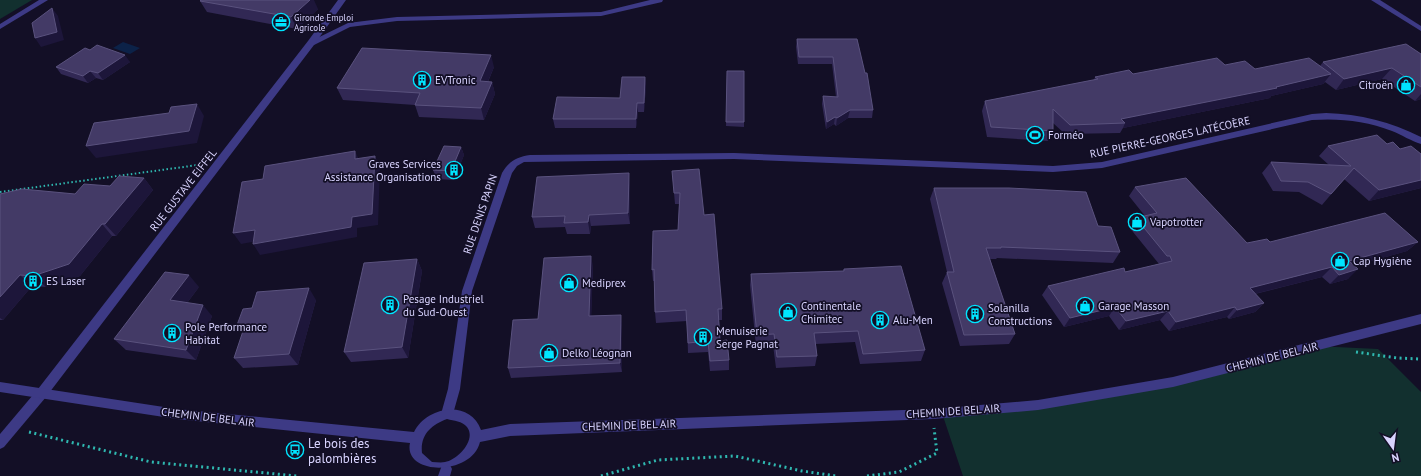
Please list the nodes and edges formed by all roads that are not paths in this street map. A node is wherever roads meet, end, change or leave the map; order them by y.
1 (44, 0) edge
2 (342, 0) edge
3 (659, 0) edge
4 (1375, 0) edge
5 (0, 27) edge
6 (1421, 29) edge
7 (311, 43) junction
8 (1421, 141) edge
9 (775, 158) joint
10 (1421, 319) edge
11 (0, 387) edge
12 (42, 394) junction
13 (447, 414) junction
14 (476, 437) junction
15 (417, 438) junction
16 (0, 443) edge
17 (445, 473) edge

1 - 5 street
2 - 7 street, RUE GUSTAVE EIFFEL
3 - 7 street
4 - 6 street
7 - 12 street, RUE GUSTAVE EIFFEL
8 - 9 street, RUE PIERRE-GEORGES LATÉCOÈRE
9 - 13 street, RUE DENIS PAPIN
10 - 14 street, CHEMIN DE BEL AIR
11 - 12 street, CHEMIN DE BEL AIR
12 - 15 street, CHEMIN DE BEL AIR
12 - 16 street, RUE GUSTAVE EIFFEL
13 - 14 street
13 - 15 street
14 - 17 street
15 - 17 street

